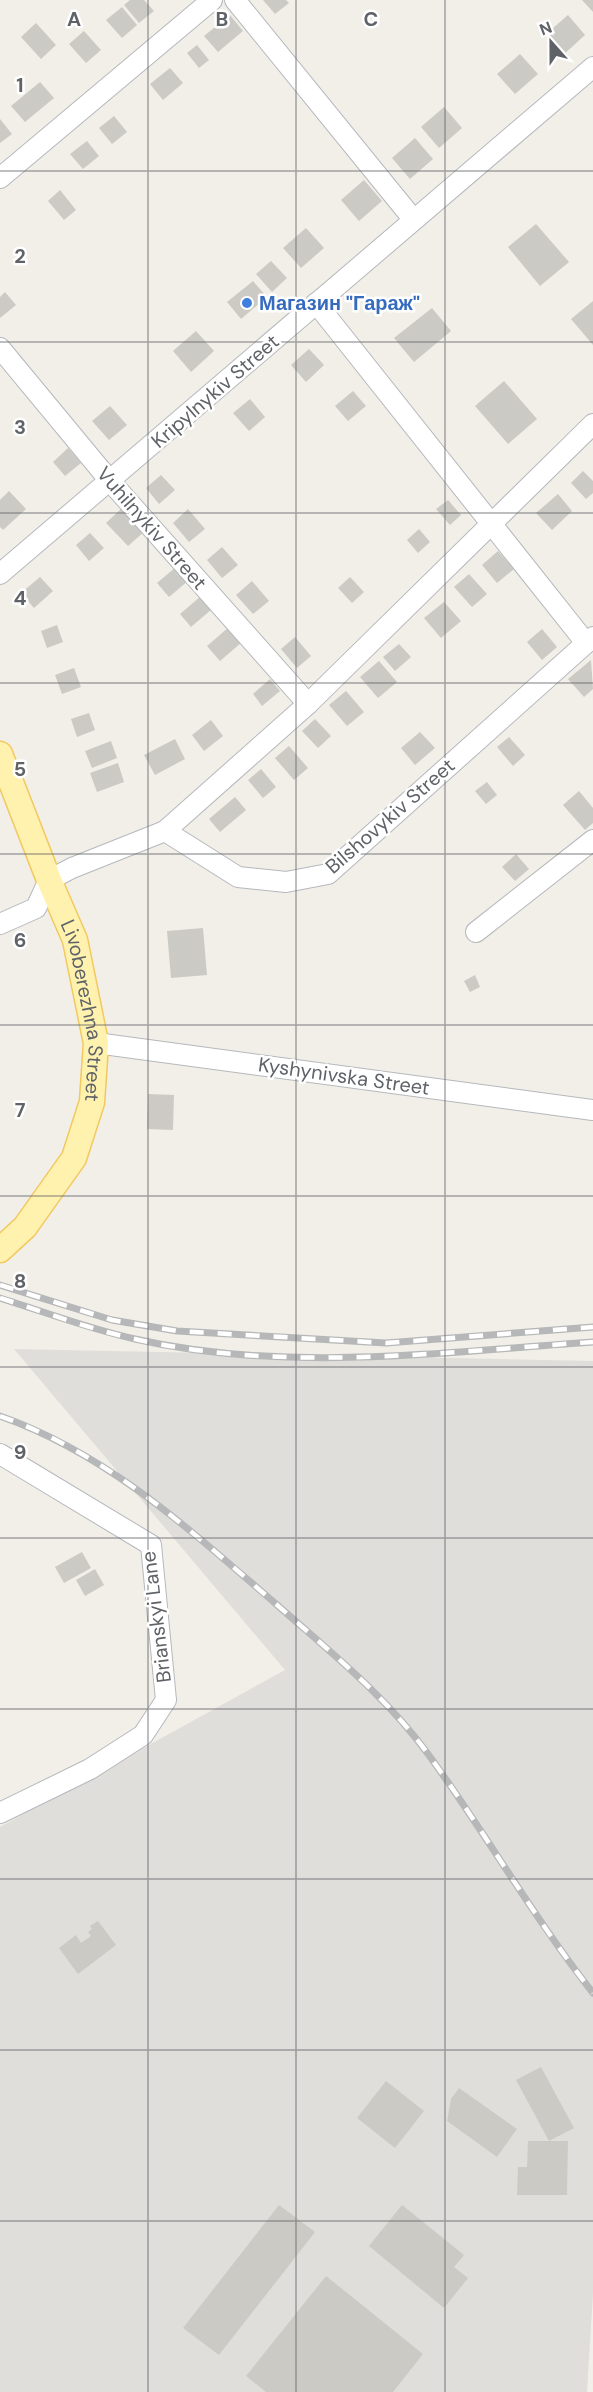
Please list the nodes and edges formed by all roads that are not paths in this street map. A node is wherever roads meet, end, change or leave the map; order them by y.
1 (212, 0) edge
2 (235, 0) edge
3 (593, 66) edge
4 (0, 178) edge
5 (413, 219) junction
6 (316, 303) junction
7 (0, 348) edge
8 (592, 427) edge
9 (110, 481) junction
10 (491, 522) junction
11 (0, 574) edge
12 (590, 640) edge
13 (308, 704) junction
14 (0, 754) edge
15 (165, 831) junction
16 (593, 840) edge
17 (49, 880) junction
18 (0, 924) edge
19 (476, 932) dead end
20 (96, 1043) junction
21 (593, 1110) edge
22 (0, 1250) edge
23 (0, 1454) edge
24 (2, 1808) edge

1 - 4 street
2 - 5 street
3 - 5 street, Kripylnykiv Street
5 - 6 street, Kripylnykiv Street
6 - 9 street, Kripylnykiv Street
6 - 10 street, Bilshovykiv Street
7 - 9 street, Vuhilnykiv Street
8 - 10 street
9 - 11 street, Kripylnykiv Street
9 - 13 street, Vuhilnykiv Street
10 - 12 street, Bilshovykiv Street
10 - 13 street
12 - 15 street, Bilshovykiv Street
13 - 15 street
14 - 17 main road, Livoberezhna Street
15 - 17 street
16 - 19 street
17 - 18 street
17 - 20 main road, Livoberezhna Street
20 - 21 street, Kyshynivska Street
20 - 22 main road, Livoberezhna Street
23 - 24 street, Brianskyi Lane

